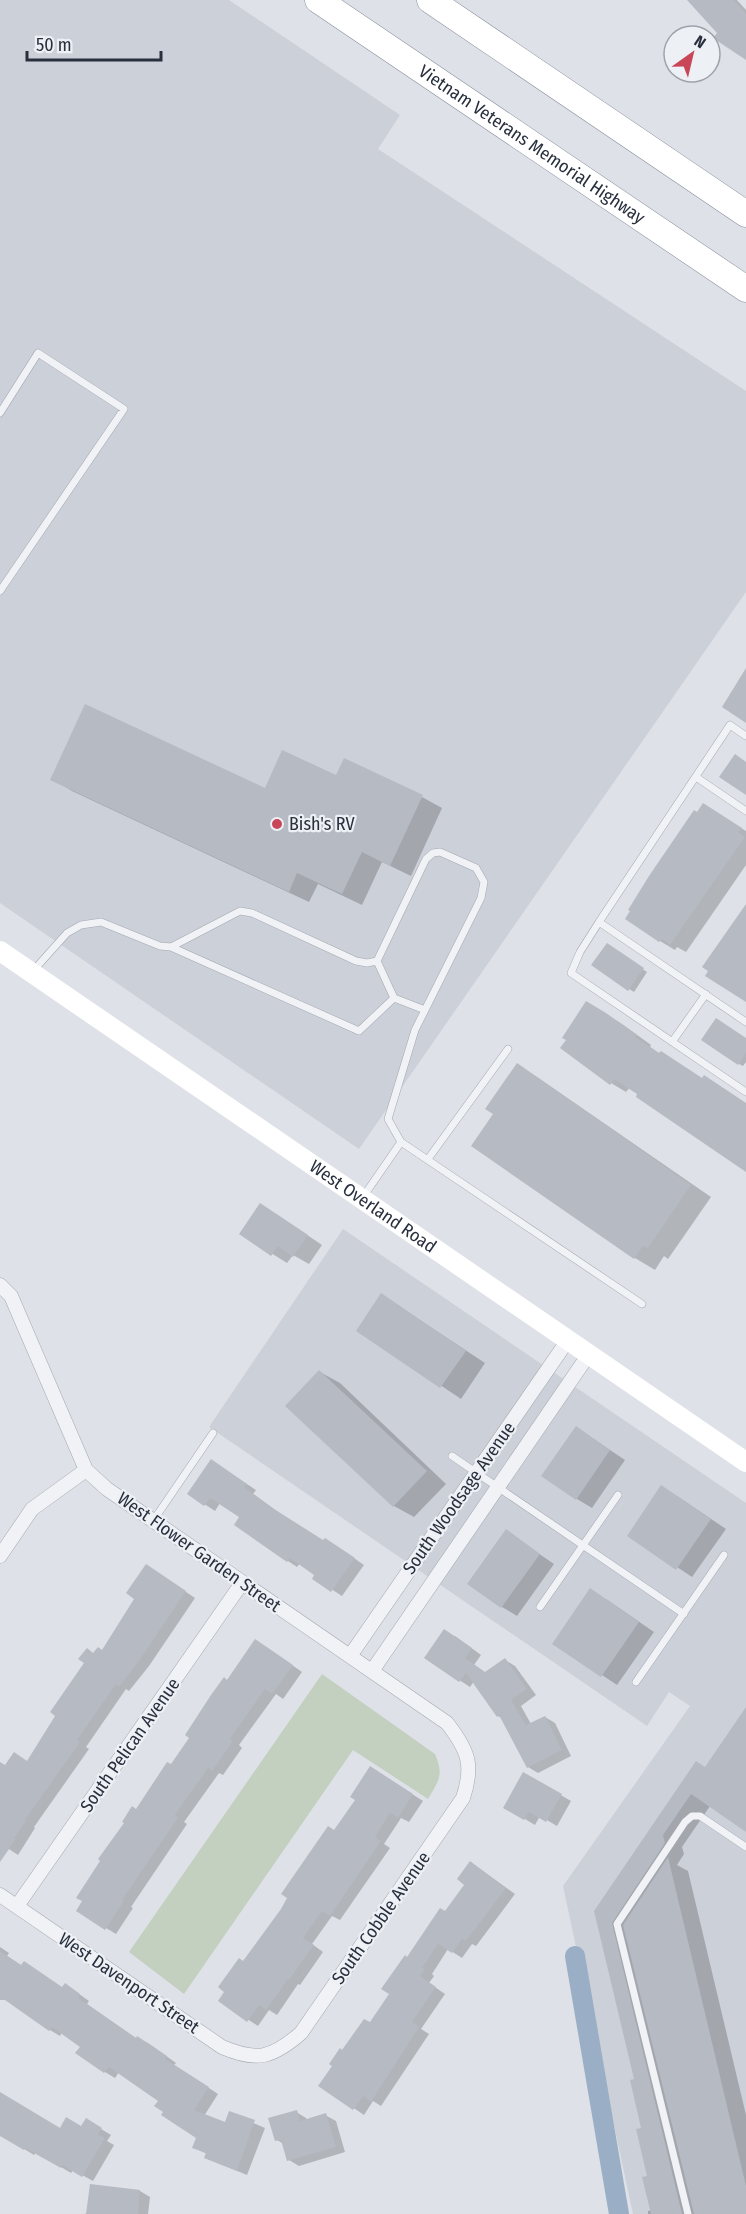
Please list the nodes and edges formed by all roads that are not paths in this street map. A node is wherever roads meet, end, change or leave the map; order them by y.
1 (318, 0) edge
2 (430, 0) edge
3 (746, 214) edge
4 (746, 289) edge
5 (0, 413) edge
6 (0, 591) edge
7 (746, 736) edge
8 (696, 777) junction
9 (746, 811) edge
10 (599, 922) junction
11 (171, 947) junction
12 (0, 951) edge
13 (377, 961) junction
14 (31, 973) junction
15 (705, 994) junction
16 (394, 998) junction
17 (425, 1010) junction
18 (746, 1022) edge
19 (672, 1042) junction
20 (508, 1049) dead end
21 (746, 1092) edge
22 (401, 1142) junction
23 (428, 1159) junction
24 (362, 1199) junction
25 (0, 1286) edge
26 (642, 1304) dead end
27 (568, 1340) junction
28 (589, 1354) junction
29 (213, 1432) dead end
30 (452, 1456) dead end
31 (746, 1462) edge
32 (86, 1470) junction
33 (477, 1473) junction
34 (498, 1488) junction
35 (618, 1495) dead end
36 (153, 1521) junction
37 (584, 1546) junction
38 (724, 1555) dead end
39 (0, 1556) edge
40 (242, 1583) junction
41 (540, 1607) dead end
42 (684, 1614) junction
43 (350, 1656) junction
44 (372, 1671) junction
45 (636, 1682) dead end
46 (469, 1760) joint
47 (746, 1847) edge
48 (0, 1895) edge
49 (17, 1906) junction
50 (263, 2056) joint
51 (688, 2214) edge

1 - 4 highway, Vietnam Veterans Memorial Highway
2 - 3 highway
5 - 6 lane
7 - 8 lane
8 - 9 lane
8 - 10 lane
10 - 15 lane
10 - 19 lane
11 - 13 lane
11 - 14 lane
11 - 16 lane
12 - 14 street, West Overland Road
13 - 16 lane
13 - 17 lane
14 - 24 street, West Overland Road
15 - 18 lane
15 - 19 lane
16 - 17 lane
17 - 22 lane
19 - 21 lane
20 - 23 lane
22 - 23 lane
22 - 24 lane
23 - 26 lane
24 - 27 street, West Overland Road
25 - 32 street, West Flower Garden Street
27 - 28 street, West Overland Road
27 - 33 street, South Woodsage Avenue
28 - 31 street, West Overland Road
28 - 34 street, South Woodsage Avenue
29 - 36 lane
30 - 33 lane
32 - 36 street, West Flower Garden Street
32 - 39 street
33 - 34 lane
33 - 43 street, South Woodsage Avenue
34 - 37 lane
34 - 44 street, South Woodsage Avenue
35 - 37 lane
36 - 40 street, West Flower Garden Street
37 - 41 lane
37 - 42 lane
38 - 42 lane
40 - 43 street, West Flower Garden Street
40 - 49 street, South Pelican Avenue
42 - 45 lane
43 - 44 street, West Flower Garden Street
44 - 46 street, West Flower Garden Street
46 - 50 street, South Cobble Avenue
47 - 51 lane
48 - 49 street, West Davenport Street
49 - 50 street, West Davenport Street

